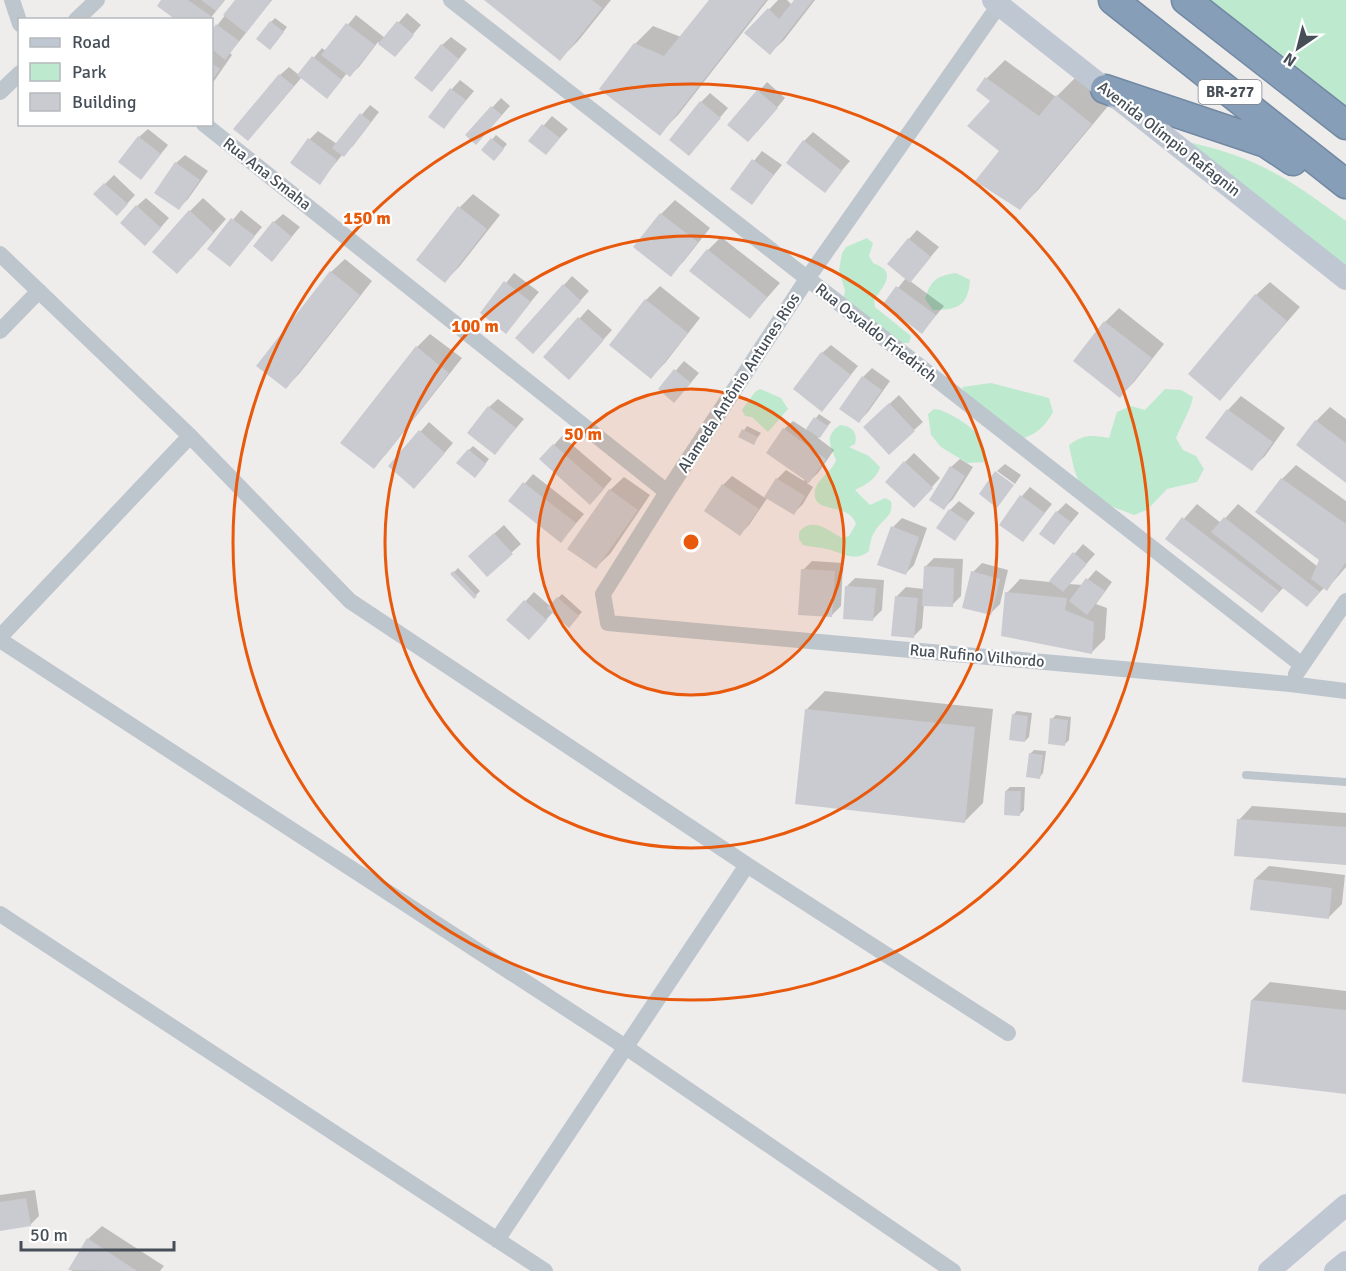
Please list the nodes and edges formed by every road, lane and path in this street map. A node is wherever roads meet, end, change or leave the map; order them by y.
1 (12, 0) edge
2 (97, 0) edge
3 (451, 0) edge
4 (1113, 0) edge
5 (1186, 0) edge
6 (996, 2) edge
7 (18, 18) edge
8 (78, 18) edge
9 (18, 75) edge
10 (1106, 89) junction
11 (0, 92) edge
12 (1346, 125) edge
13 (207, 126) edge
14 (1346, 184) edge
15 (1346, 197) edge
16 (0, 254) edge
17 (807, 279) junction
18 (1346, 279) edge
19 (39, 291) junction
20 (0, 331) edge
21 (190, 436) junction
22 (667, 492) junction
23 (1346, 601) edge
24 (608, 623) joint
25 (0, 639) edge
26 (1302, 665) junction
27 (1290, 684) junction
28 (1346, 691) edge
29 (1246, 775) dead end
30 (1346, 782) edge
31 (747, 866) junction
32 (0, 914) edge
33 (1008, 1033) dead end
34 (627, 1047) junction
35 (1346, 1205) edge
36 (497, 1240) junction
37 (1346, 1262) edge
38 (544, 1271) edge
39 (953, 1271) edge
40 (1269, 1271) edge
41 (1335, 1271) edge

1 - 7 street
2 - 8 street
3 - 17 street, Rua Osvaldo Friedrich
4 - 14 highway, BR-277
5 - 12 highway, BR-277
6 - 10 street, Avenida Olímpio Rafagnin
6 - 17 street, Alameda Antônio Antunes Rios
9 - 11 street
10 - 15 highway
10 - 18 street, Avenida Olímpio Rafagnin
13 - 22 street, Rua Ana Smaha
16 - 19 street
17 - 22 street, Alameda Antônio Antunes Rios
17 - 26 street, Rua Osvaldo Friedrich
19 - 20 street
19 - 21 street
21 - 25 street
21 - 31 street
22 - 24 street, Alameda Antônio Antunes Rios
23 - 26 street
24 - 27 street, Rua Rufino Vilhordo
25 - 34 street
26 - 27 street
27 - 28 street, Rua Rufino Vilhordo
29 - 30 lane
31 - 33 street
31 - 34 street
32 - 36 street
34 - 36 street
34 - 39 street
35 - 40 street
36 - 38 street
37 - 41 street

